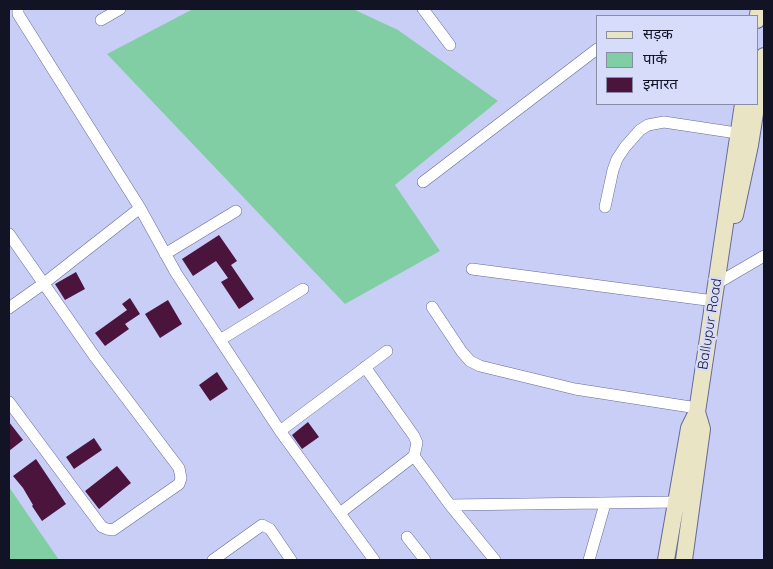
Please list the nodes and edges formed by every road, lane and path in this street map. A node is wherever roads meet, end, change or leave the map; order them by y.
1 (18, 9) edge
2 (120, 9) edge
3 (423, 9) edge
4 (101, 20) dead end
5 (450, 45) dead end
6 (596, 50) edge
7 (764, 56) edge
8 (758, 95) edge
9 (735, 105) edge
10 (743, 105) edge
11 (756, 105) edge
12 (730, 132) junction
13 (423, 182) dead end
14 (605, 207) dead end
15 (140, 208) junction
16 (236, 211) dead end
17 (9, 234) edge
18 (723, 236) junction
19 (165, 254) junction
20 (764, 256) edge
21 (472, 269) dead end
22 (43, 284) junction
23 (716, 284) junction
24 (303, 289) dead end
25 (714, 301) junction
26 (432, 307) dead end
27 (9, 308) edge
28 (220, 340) junction
29 (387, 351) dead end
30 (365, 367) junction
31 (9, 402) edge
32 (697, 410) junction
33 (696, 428) junction
34 (280, 431) junction
35 (414, 456) junction
36 (676, 502) junction
37 (606, 504) junction
38 (450, 505) junction
39 (340, 513) junction
40 (407, 537) dead end
41 (213, 560) edge
42 (291, 560) edge
43 (374, 560) edge
44 (425, 560) edge
45 (495, 560) edge
46 (589, 560) edge
47 (666, 560) edge
48 (684, 560) edge

1 - 15 street
2 - 4 street
3 - 5 street
6 - 13 street
7 - 8 main road
9 - 12 main road
10 - 18 main road, Ballupur Road
11 - 18 main road
12 - 14 street
12 - 18 main road
15 - 19 street
15 - 22 street
16 - 19 street
17 - 22 street
18 - 23 main road, Ballupur Road
19 - 28 street
20 - 23 street
21 - 25 street
22 - 27 street
22 - 31 street
23 - 25 main road, Ballupur Road
24 - 28 street
25 - 32 main road, Ballupur Road
26 - 32 street
28 - 34 street
29 - 30 street
30 - 34 street
30 - 35 street
32 - 33 main road, Ballupur Road
33 - 36 main road
33 - 48 main road
34 - 39 street
35 - 38 street
35 - 39 street
36 - 37 street
36 - 47 main road
37 - 38 street
37 - 46 street
38 - 45 street
39 - 43 street
40 - 44 street
41 - 42 street

